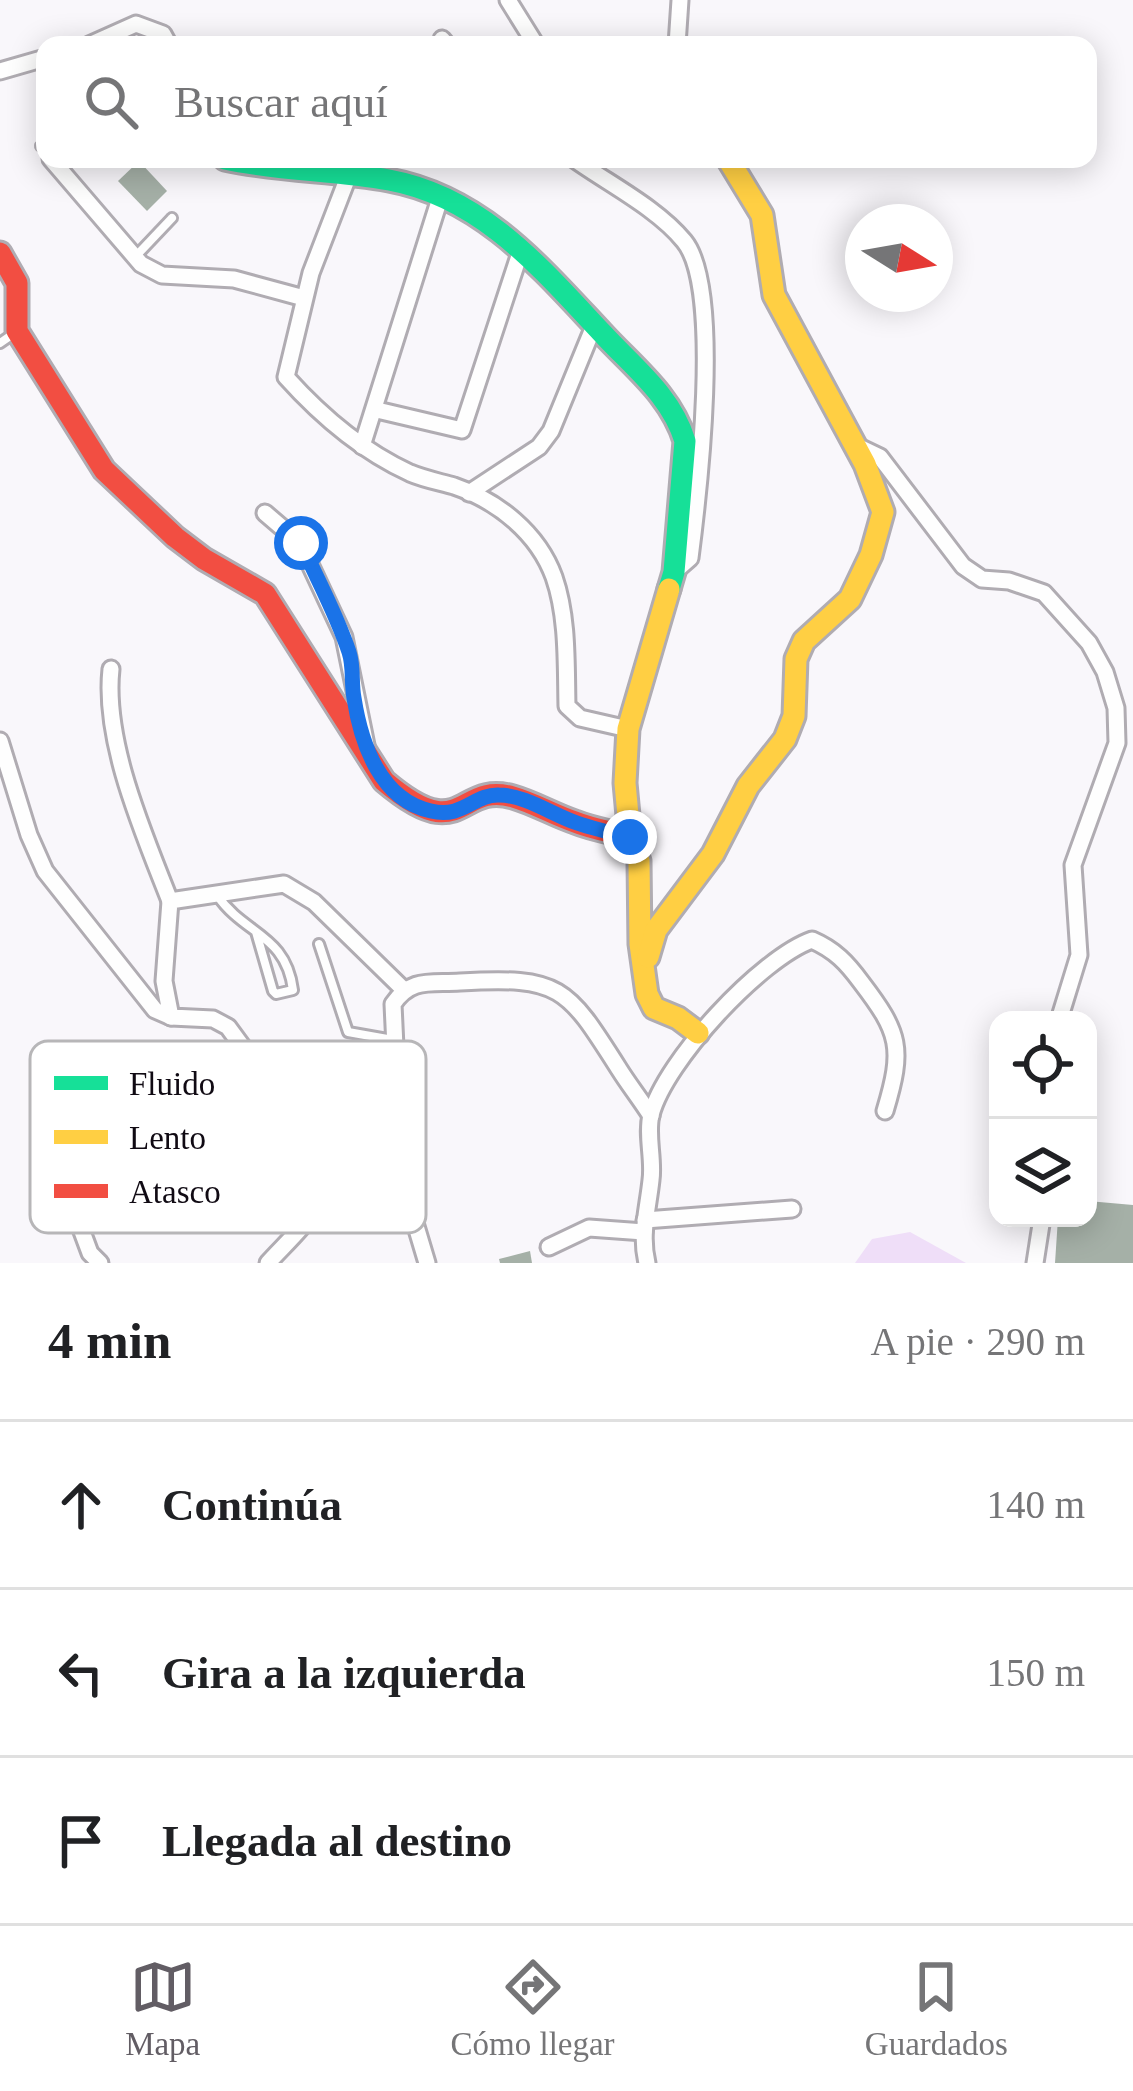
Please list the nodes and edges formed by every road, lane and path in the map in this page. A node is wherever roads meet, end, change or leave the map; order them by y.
1 (508, 0) edge
2 (680, 0) edge
3 (109, 36) edge
4 (164, 36) edge
5 (530, 36) edge
6 (677, 36) edge
7 (36, 61) edge
8 (0, 71) edge
9 (60, 168) edge
10 (286, 168) edge
11 (586, 168) edge
12 (734, 168) edge
13 (348, 177) junction
14 (441, 195) junction
15 (172, 218) dead end
16 (521, 250) junction
17 (0, 253) edge
18 (133, 258) junction
19 (304, 298) junction
20 (594, 326) junction
21 (9, 337) edge
22 (376, 410) junction
23 (854, 444) junction
24 (362, 446) junction
25 (470, 493) junction
26 (265, 513) dead end
27 (674, 572) junction
28 (111, 669) dead end
29 (628, 729) junction
30 (0, 741) edge
31 (370, 762) junction
32 (630, 837) junction
33 (216, 894) junction
34 (170, 901) junction
35 (256, 932) junction
36 (319, 944) dead end
37 (645, 970) junction
38 (403, 989) junction
39 (1062, 1011) edge
40 (171, 1017) junction
41 (698, 1034) junction
42 (394, 1040) joint
43 (237, 1041) edge
44 (885, 1112) dead end
45 (651, 1116) junction
46 (792, 1208) dead end
47 (644, 1226) junction
48 (1041, 1227) edge
49 (83, 1233) edge
50 (293, 1233) edge
51 (418, 1233) edge
52 (549, 1247) dead end
53 (100, 1263) edge
54 (268, 1263) edge
55 (427, 1263) edge
56 (647, 1263) edge
57 (1035, 1263) edge

1 - 5 street
2 - 6 street
3 - 4 street
7 - 8 street
9 - 18 street
10 - 13 street
11 - 27 street
12 - 23 street
13 - 14 street
13 - 19 street
14 - 16 street
14 - 22 street
15 - 18 lane
16 - 20 street
16 - 22 street
17 - 21 street
18 - 19 street
19 - 24 street
20 - 25 street
20 - 27 street
21 - 31 street
22 - 24 street
23 - 37 street
23 - 39 street
24 - 25 street
25 - 29 street
26 - 31 street
27 - 29 street
28 - 34 street
29 - 32 street
30 - 40 street
31 - 32 street
32 - 37 street
33 - 34 street
33 - 35 lane
33 - 38 street
34 - 40 street
35 - 35 lane
36 - 42 lane
37 - 41 street
38 - 42 street
38 - 45 street
40 - 43 street
41 - 44 street
41 - 45 street
45 - 47 street
46 - 47 street
47 - 52 street
47 - 56 street
48 - 57 street
49 - 53 street
50 - 54 street
51 - 55 street

